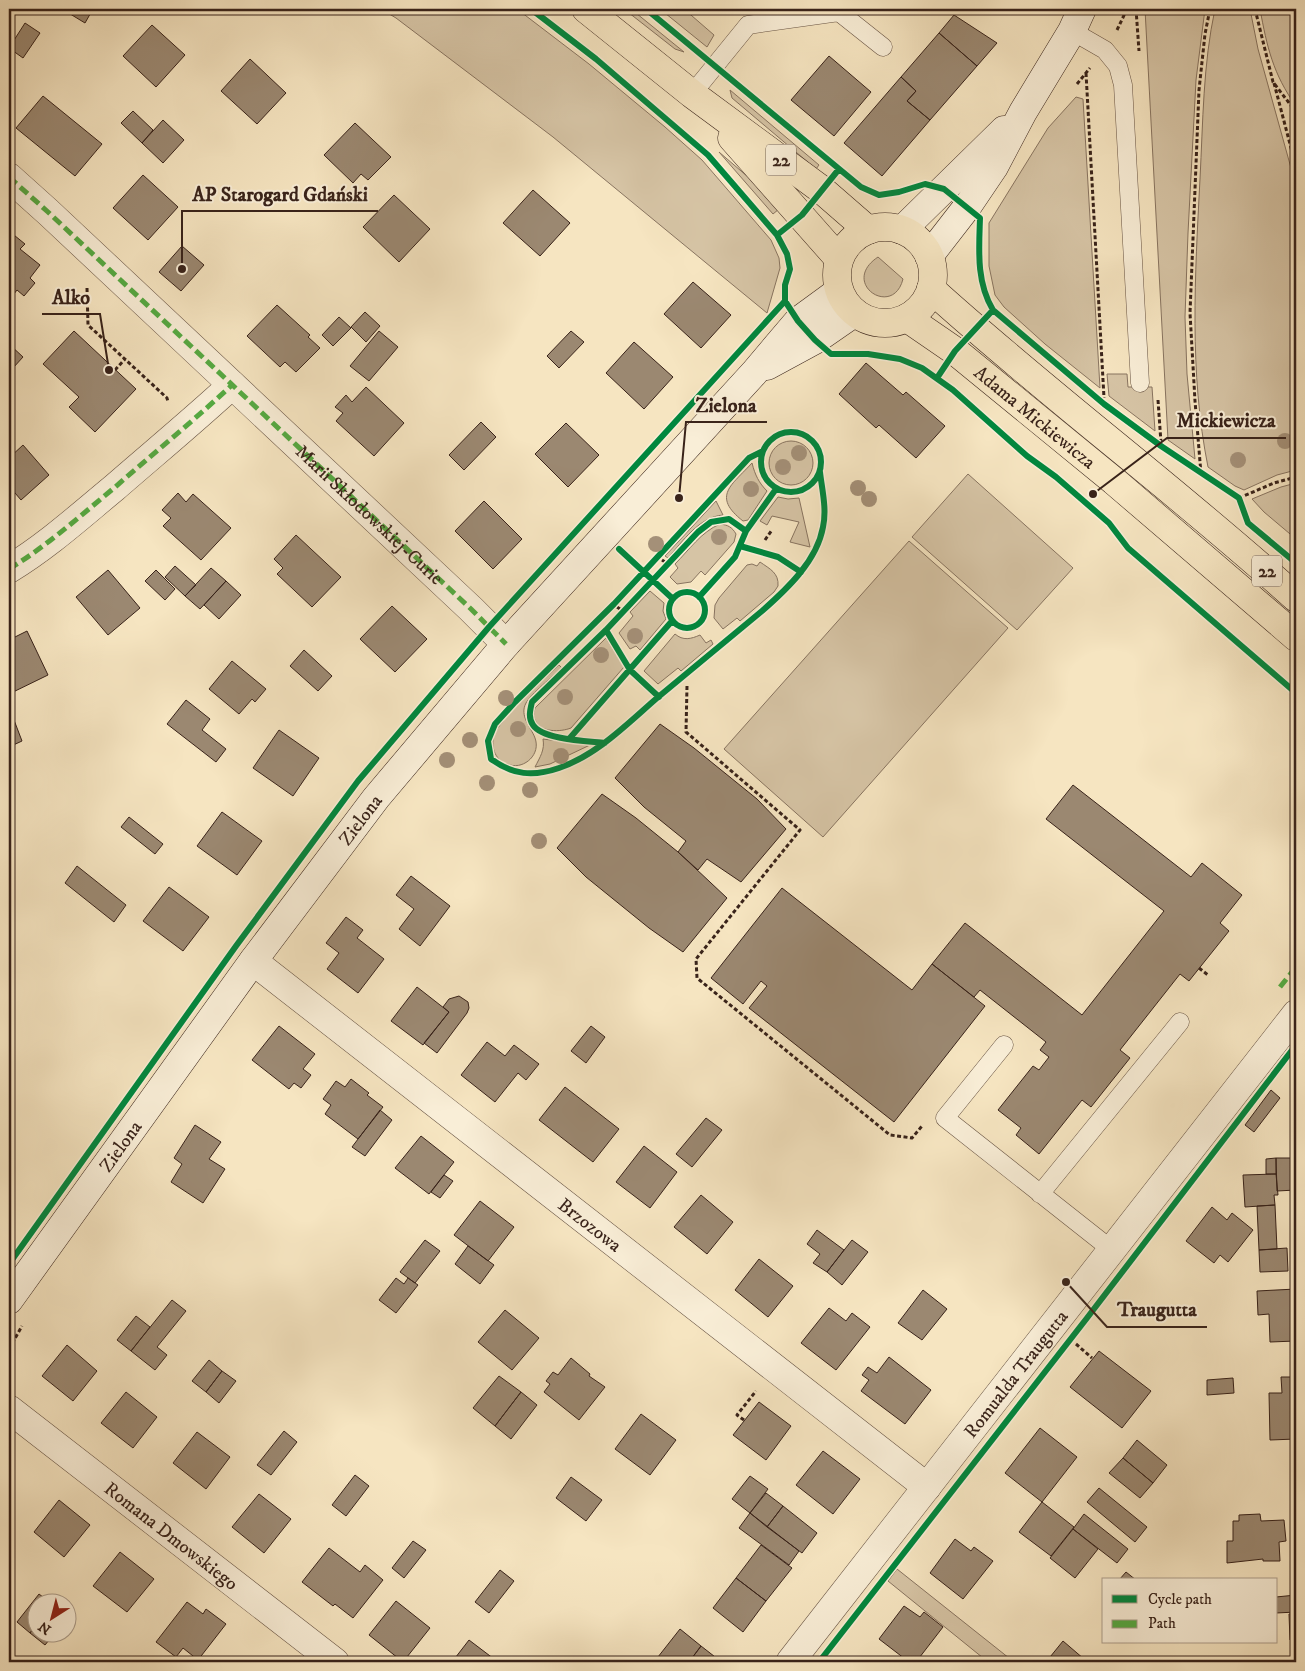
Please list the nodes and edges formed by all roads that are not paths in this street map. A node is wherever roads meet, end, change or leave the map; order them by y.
1 (586, 9) edge
2 (1077, 20) edge
3 (883, 47) dead end
4 (692, 94) junction
5 (1023, 112) junction
6 (9, 177) edge
7 (868, 230) junction
8 (902, 230) junction
9 (929, 256) junction
10 (839, 258) junction
11 (931, 289) junction
12 (839, 291) junction
13 (854, 313) junction
14 (907, 318) junction
15 (754, 373) junction
16 (1140, 383) dead end
17 (232, 385) junction
18 (9, 569) edge
19 (1296, 598) edge
20 (1296, 637) edge
21 (506, 644) junction
22 (263, 969) junction
23 (1296, 1014) edge
24 (1180, 1022) dead end
25 (1004, 1045) dead end
26 (1040, 1194) junction
27 (1112, 1250) junction
28 (9, 1300) edge
29 (9, 1409) edge
30 (927, 1487) junction
31 (335, 1662) edge
32 (790, 1662) edge

1 - 4 main road, 22
2 - 5 street
2 - 16 lane
3 - 4 lane
4 - 7 main road, 22
4 - 10 main road, 22
5 - 8 street
5 - 9 street
6 - 17 street, Marii Skłodowskiej-Curie
7 - 8 main road
7 - 10 main road
8 - 9 main road
9 - 11 main road
10 - 12 main road
11 - 14 main road
11 - 19 main road, Adama Mickiewicza / 22
12 - 13 main road
12 - 15 street, Zielona
13 - 14 main road
13 - 15 street, Zielona
14 - 20 main road, Adama Mickiewicza / 22
15 - 21 street, Zielona
17 - 18 street
17 - 21 street, Marii Skłodowskiej-Curie
21 - 22 street, Zielona
22 - 28 street, Zielona
22 - 30 street, Brzozowa
23 - 27 street, Romualda Traugutta
24 - 26 lane
25 - 26 lane
26 - 27 lane
27 - 30 street, Romualda Traugutta
29 - 31 street, Romana Dmowskiego
30 - 32 street, Romualda Traugutta

